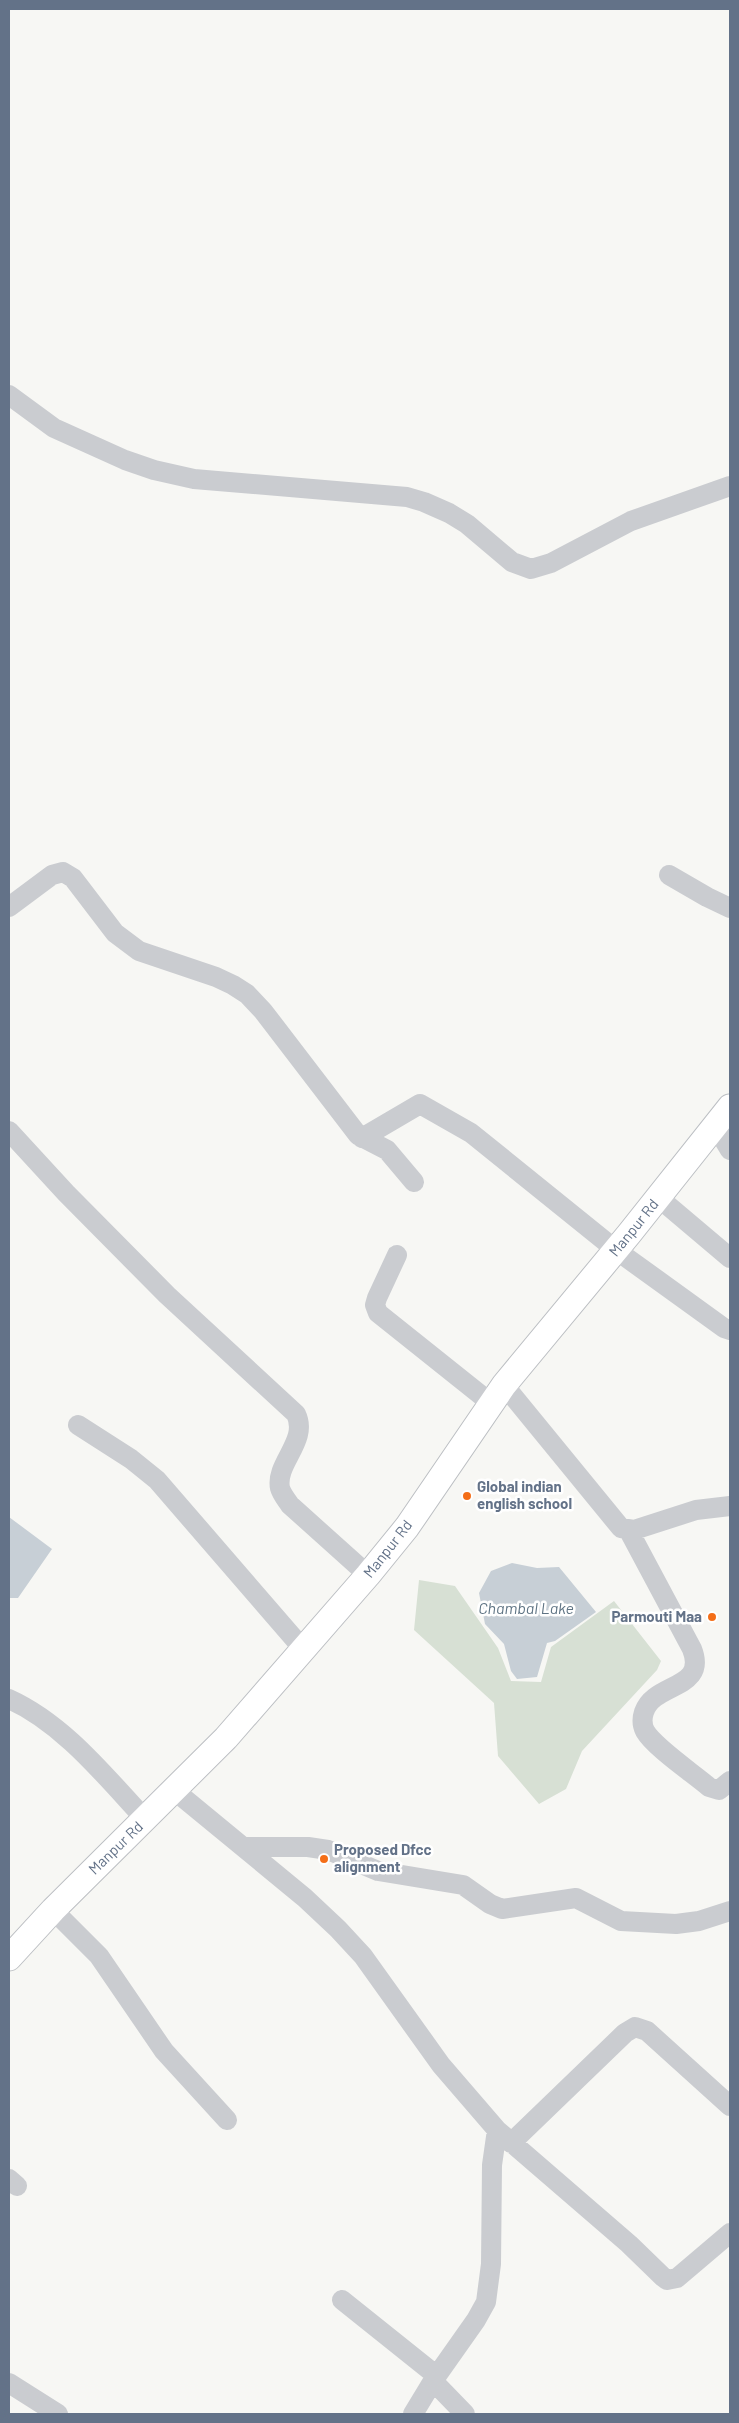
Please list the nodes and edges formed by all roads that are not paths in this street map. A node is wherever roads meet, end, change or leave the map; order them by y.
1 (9, 395) edge
2 (730, 486) edge
3 (669, 875) dead end
4 (9, 907) edge
5 (730, 908) edge
6 (723, 1116) edge
7 (9, 1131) edge
8 (362, 1138) junction
9 (730, 1150) edge
10 (414, 1182) dead end
11 (659, 1198) junction
12 (616, 1250) junction
13 (397, 1255) dead end
14 (730, 1258) edge
15 (730, 1330) edge
16 (498, 1395) junction
17 (78, 1425) dead end
18 (730, 1506) edge
19 (629, 1530) junction
20 (368, 1575) junction
21 (304, 1650) junction
22 (9, 1699) edge
23 (730, 1781) edge
24 (175, 1790) junction
25 (145, 1819) junction
26 (243, 1847) junction
27 (52, 1910) junction
28 (730, 1911) edge
29 (9, 1958) edge
30 (730, 2106) edge
31 (227, 2120) dead end
32 (504, 2136) junction
33 (730, 2234) edge
34 (342, 2300) dead end
35 (435, 2379) junction
36 (9, 2383) edge
37 (58, 2414) edge
38 (413, 2414) edge
39 (465, 2414) edge

1 - 2 street
3 - 5 street
4 - 8 street
6 - 9 street
6 - 11 main road, Manpur Rd
7 - 20 street
8 - 10 street
8 - 12 street
11 - 12 main road, Manpur Rd
11 - 14 street
12 - 15 street
12 - 16 main road, Manpur Rd
13 - 16 street
16 - 19 street
16 - 20 main road, Manpur Rd
17 - 21 street
18 - 19 street
19 - 23 street
20 - 21 main road, Manpur Rd
21 - 24 main road, Manpur Rd
22 - 25 street
24 - 25 main road, Manpur Rd
24 - 26 street
25 - 27 main road, Manpur Rd
26 - 28 street
26 - 32 street
27 - 29 main road, Manpur Rd
27 - 31 street
30 - 32 street
32 - 33 street
32 - 35 street
34 - 35 street
35 - 38 street
35 - 39 street
36 - 37 street

